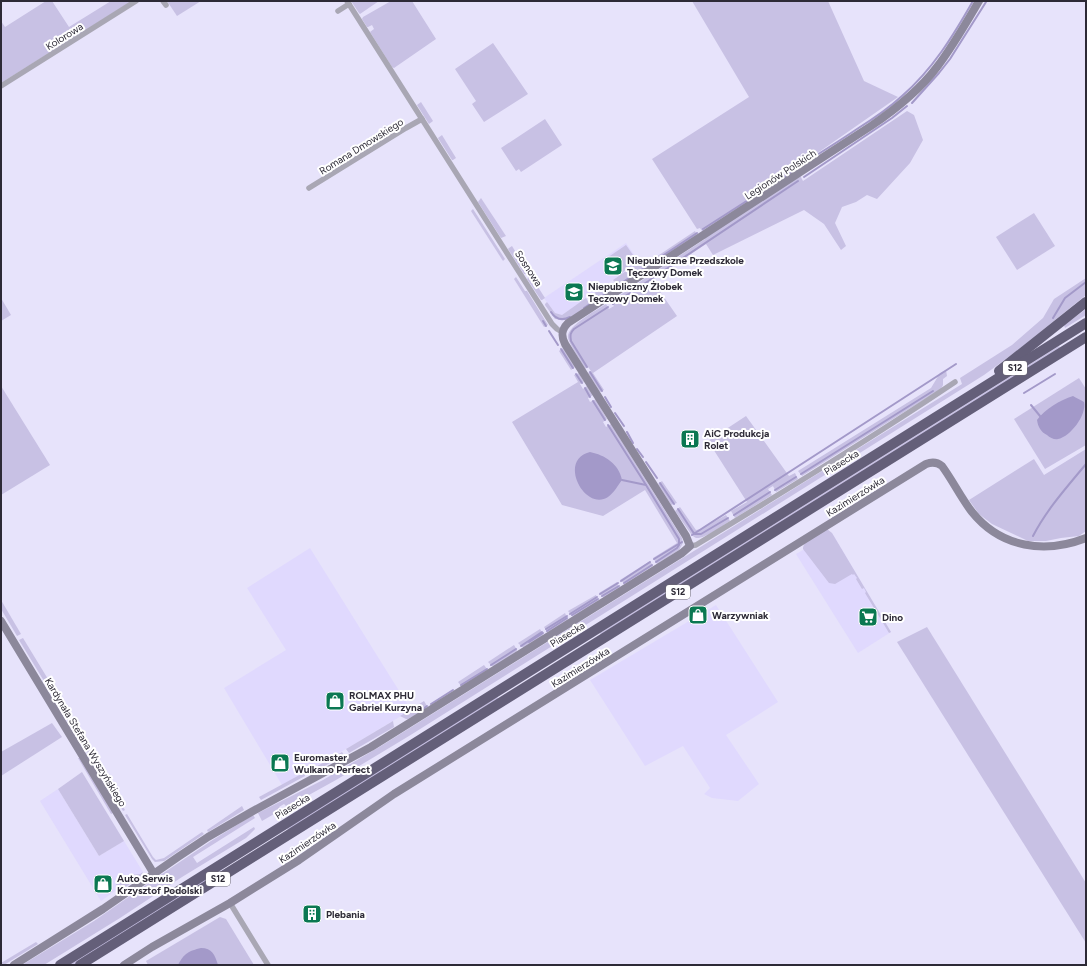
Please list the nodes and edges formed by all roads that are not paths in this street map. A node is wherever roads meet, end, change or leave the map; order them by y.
1 (136, 1) edge
2 (979, 1) edge
3 (348, 2) edge
4 (338, 11) dead end
5 (1, 86) edge
6 (422, 119) junction
7 (309, 188) dead end
8 (1086, 302) edge
9 (1086, 323) edge
10 (562, 332) junction
11 (1086, 337) edge
12 (955, 382) dead end
13 (943, 413) junction
14 (1086, 538) edge
15 (690, 546) junction
16 (1, 621) edge
17 (154, 874) junction
18 (230, 903) junction
19 (14, 965) edge
20 (60, 965) edge
21 (80, 965) edge
22 (124, 965) edge
23 (268, 965) edge

1 - 5 street, Kolorowa
2 - 10 street, Legionów Polskich
3 - 4 street
3 - 6 street, Sosnowa
6 - 7 street, Romana Dmowskiego
6 - 10 street, Sosnowa
8 - 13 highway
9 - 13 highway, Piasecka / S12
10 - 15 street, Sosnowa
11 - 21 highway, S12
12 - 15 street
13 - 20 highway, Piasecka / S12
14 - 18 street, Kazimierzówka
15 - 17 street
16 - 17 street, Kardynała Stefana Wyszyńskiego
17 - 19 street
18 - 22 street
18 - 23 street

